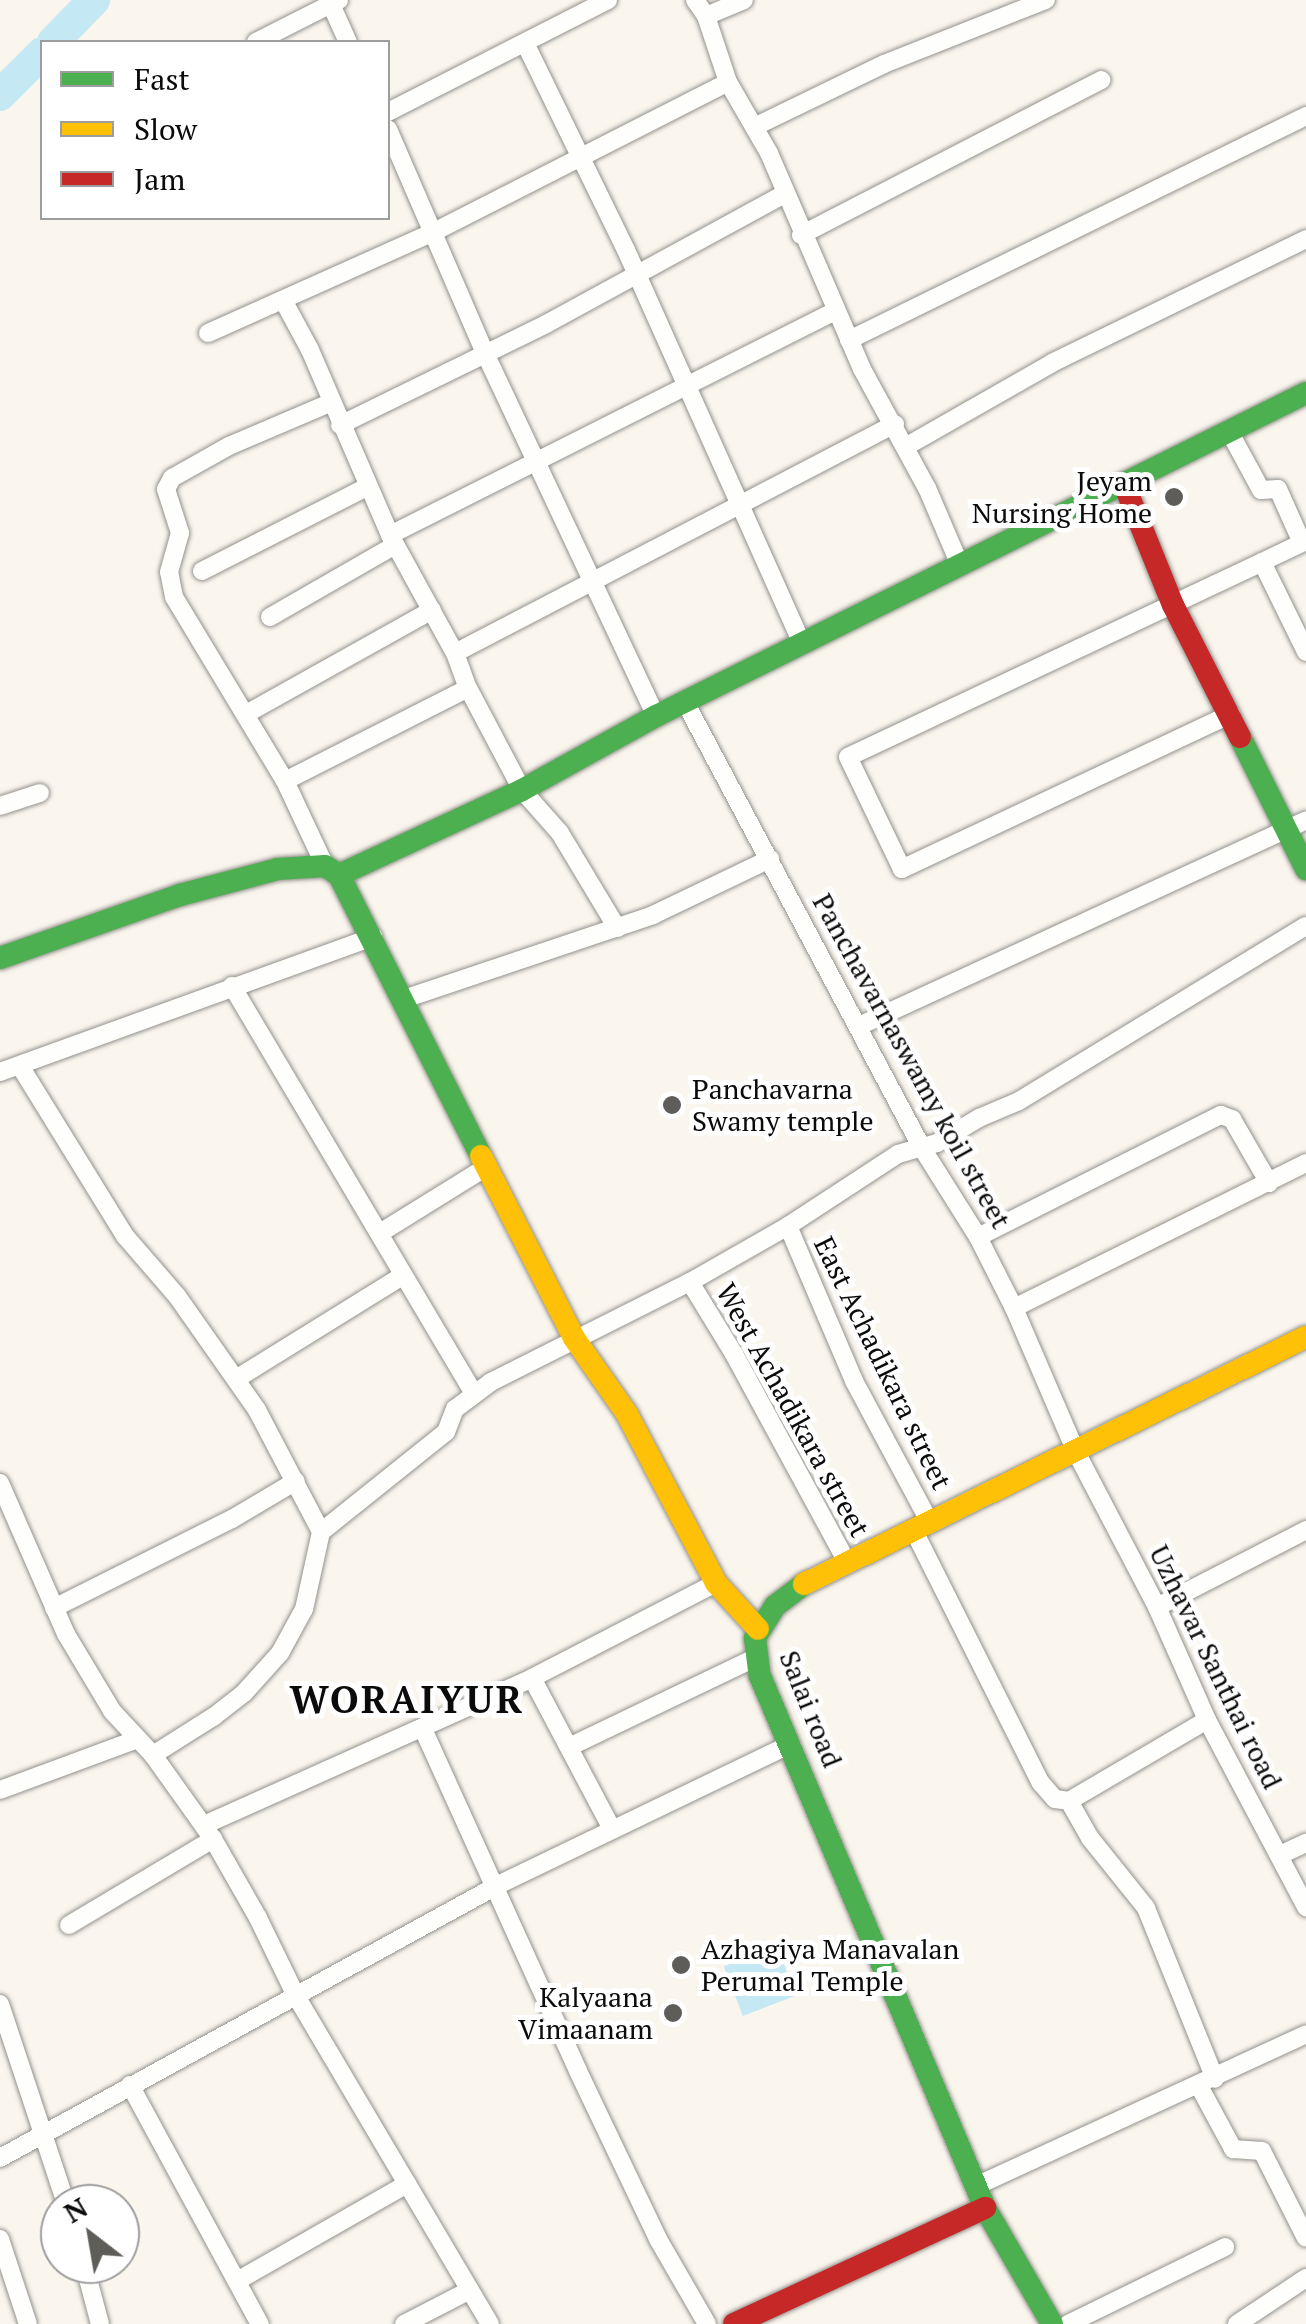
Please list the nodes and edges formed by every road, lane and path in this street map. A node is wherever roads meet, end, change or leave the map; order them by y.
1 (608, 0) edge
2 (744, 0) edge
3 (1046, 0) edge
4 (333, 1) edge
5 (701, 8) edge
6 (260, 40) edge
7 (347, 40) edge
8 (525, 44) junction
9 (1102, 80) dead end
10 (728, 82) junction
11 (390, 111) edge
12 (1306, 116) edge
13 (756, 126) junction
14 (390, 134) edge
15 (582, 159) junction
16 (786, 193) junction
17 (432, 233) junction
18 (800, 235) junction
19 (1306, 239) edge
20 (636, 277) junction
21 (283, 300) junction
22 (836, 311) junction
23 (208, 334) dead end
24 (849, 340) junction
25 (485, 352) junction
26 (688, 386) junction
27 (1306, 393) edge
28 (332, 402) junction
29 (340, 424) junction
30 (896, 424) junction
31 (1229, 432) junction
32 (906, 447) junction
33 (536, 462) junction
34 (1124, 484) junction
35 (367, 487) junction
36 (740, 506) junction
37 (392, 540) junction
38 (1304, 542) edge
39 (1262, 562) junction
40 (960, 565) junction
41 (202, 571) dead end
42 (593, 583) junction
43 (1173, 605) junction
44 (432, 610) junction
45 (270, 617) dead end
46 (802, 643) junction
47 (1305, 648) edge
48 (455, 653) junction
49 (468, 688) junction
50 (685, 702) junction
51 (246, 714) junction
52 (1231, 714) junction
53 (656, 716) junction
54 (284, 781) junction
55 (522, 790) junction
56 (40, 793) dead end
57 (0, 806) edge
58 (1296, 825) edge
59 (770, 860) junction
60 (332, 870) junction
61 (1306, 870) edge
62 (1306, 926) edge
63 (617, 928) junction
64 (373, 937) junction
65 (0, 958) edge
66 (232, 986) junction
67 (404, 998) junction
68 (860, 1026) junction
69 (20, 1066) junction
70 (0, 1072) edge
71 (922, 1148) junction
72 (1306, 1163) edge
73 (486, 1168) junction
74 (1269, 1183) junction
75 (788, 1226) junction
76 (380, 1233) junction
77 (978, 1236) junction
78 (402, 1276) junction
79 (690, 1282) junction
80 (1014, 1308) junction
81 (1306, 1337) edge
82 (574, 1338) junction
83 (236, 1380) junction
84 (474, 1393) junction
85 (1076, 1452) junction
86 (296, 1481) junction
87 (0, 1482) edge
88 (922, 1527) junction
89 (1306, 1530) edge
90 (321, 1532) junction
91 (848, 1564) junction
92 (716, 1583) junction
93 (54, 1608) junction
94 (1157, 1608) junction
95 (758, 1629) junction
96 (755, 1658) junction
97 (532, 1678) junction
98 (1207, 1720) junction
99 (423, 1728) junction
100 (136, 1740) junction
101 (792, 1744) junction
102 (570, 1747) junction
103 (152, 1756) junction
104 (0, 1790) edge
105 (1070, 1801) junction
106 (612, 1828) junction
107 (208, 1832) junction
108 (1306, 1843) edge
109 (1280, 1855) junction
110 (498, 1885) junction
111 (1306, 1907) edge
112 (69, 1925) dead end
113 (296, 1996) junction
114 (0, 2004) edge
115 (1306, 2034) edge
116 (1207, 2082) junction
117 (130, 2085) junction
118 (46, 2136) junction
119 (0, 2158) edge
120 (60, 2184) edge
121 (407, 2184) junction
122 (976, 2186) junction
123 (985, 2208) junction
124 (0, 2238) edge
125 (1306, 2238) edge
126 (1224, 2247) dead end
127 (5, 2268) edge
128 (1306, 2278) edge
129 (237, 2281) junction
130 (89, 2284) edge
131 (470, 2290) junction
132 (28, 2324) edge
133 (100, 2324) edge
134 (260, 2324) edge
135 (404, 2324) edge
136 (490, 2324) edge
137 (707, 2324) edge
138 (734, 2324) edge
139 (1052, 2324) edge
140 (1068, 2324) edge
141 (1237, 2324) edge

1 - 8 street
2 - 5 street
3 - 13 street
4 - 6 street
4 - 7 street
5 - 10 street
8 - 11 street
8 - 15 street
9 - 18 street
10 - 13 street
10 - 15 street
12 - 24 street
13 - 16 street
14 - 17 street
15 - 17 street
15 - 20 street
16 - 18 street
16 - 20 street
17 - 21 street
17 - 25 street
18 - 22 street
19 - 32 street
20 - 25 street
20 - 26 street
21 - 23 street
21 - 28 street
22 - 24 street
22 - 26 street
24 - 30 street
25 - 29 street
25 - 33 street
26 - 33 street
26 - 36 street
27 - 31 main road
28 - 29 street
28 - 51 street
29 - 35 street
30 - 32 street
30 - 36 street
31 - 34 main road
31 - 38 street
32 - 40 street
33 - 37 street
33 - 42 street
34 - 40 main road
34 - 43 main road
35 - 37 street
35 - 41 street
36 - 42 street
36 - 46 street
37 - 44 street
37 - 45 street
38 - 39 street
39 - 43 street
39 - 47 street
40 - 46 main road
42 - 48 street
42 - 53 street
43 - 52 main road
43 - 52 street
44 - 48 street
44 - 51 street
46 - 50 main road
48 - 49 street
49 - 54 street
49 - 55 street
50 - 53 main road
50 - 59 street, Panchavarnaswamy koil street
51 - 54 street
52 - 58 main road
53 - 55 main road
54 - 60 street
55 - 60 main road
55 - 63 street
56 - 57 street
58 - 61 main road
58 - 68 street
59 - 63 street
59 - 68 street, Panchavarnaswamy koil street
60 - 64 main road
60 - 65 main road
62 - 71 street
63 - 67 street
64 - 66 street
64 - 67 main road
66 - 69 street
66 - 76 street
67 - 73 main road
68 - 71 street, Panchavarnaswamy koil street
69 - 70 street
69 - 83 street
71 - 75 street
71 - 77 street, Panchavarnaswamy koil street
72 - 74 street
73 - 76 street
73 - 82 main road
74 - 77 street
74 - 80 street
75 - 79 street
75 - 88 street, East Achadikara street
76 - 78 street
77 - 80 street, Panchavarnaswamy koil street
78 - 83 street
78 - 84 street
79 - 82 street
79 - 91 street, West Achadikara street
80 - 85 street, Panchavarnaswamy koil street
81 - 85 main road, Salai road
82 - 84 street
82 - 92 main road
83 - 86 street
84 - 90 street
85 - 88 main road, Salai road
85 - 94 street, Uzhavar Santhai road
86 - 90 street
86 - 93 street
87 - 93 street
88 - 91 main road, Salai road
88 - 105 street, East Achadikara street
89 - 94 street
90 - 103 street
91 - 95 main road, Salai road
92 - 95 main road
92 - 97 street
93 - 100 street
94 - 98 street, Uzhavar Santhai road
95 - 96 main road, Salai road
96 - 101 main road, Salai road
96 - 102 street
97 - 99 street
97 - 102 street
98 - 105 street
98 - 109 street, Uzhavar Santhai road
99 - 107 street
99 - 110 street
100 - 103 street
100 - 104 street
101 - 106 street
101 - 122 main road, Salai road
102 - 106 street
103 - 107 street
105 - 116 street, East Achadikara street
106 - 110 street
107 - 112 street
107 - 113 street
108 - 109 street
109 - 111 street, Uzhavar Santhai road
110 - 113 street
110 - 137 street
113 - 117 street
113 - 121 street
114 - 118 street
115 - 116 street
116 - 122 street
116 - 125 street, East Achadikara street
117 - 118 street
117 - 129 street
118 - 119 street
118 - 120 street
121 - 129 street
121 - 131 street
122 - 123 main road, Salai road
123 - 138 main road
123 - 139 main road, Salai road
124 - 127 street
126 - 140 street
127 - 132 street
128 - 141 street
129 - 134 street
130 - 133 street
131 - 135 street
131 - 136 street

